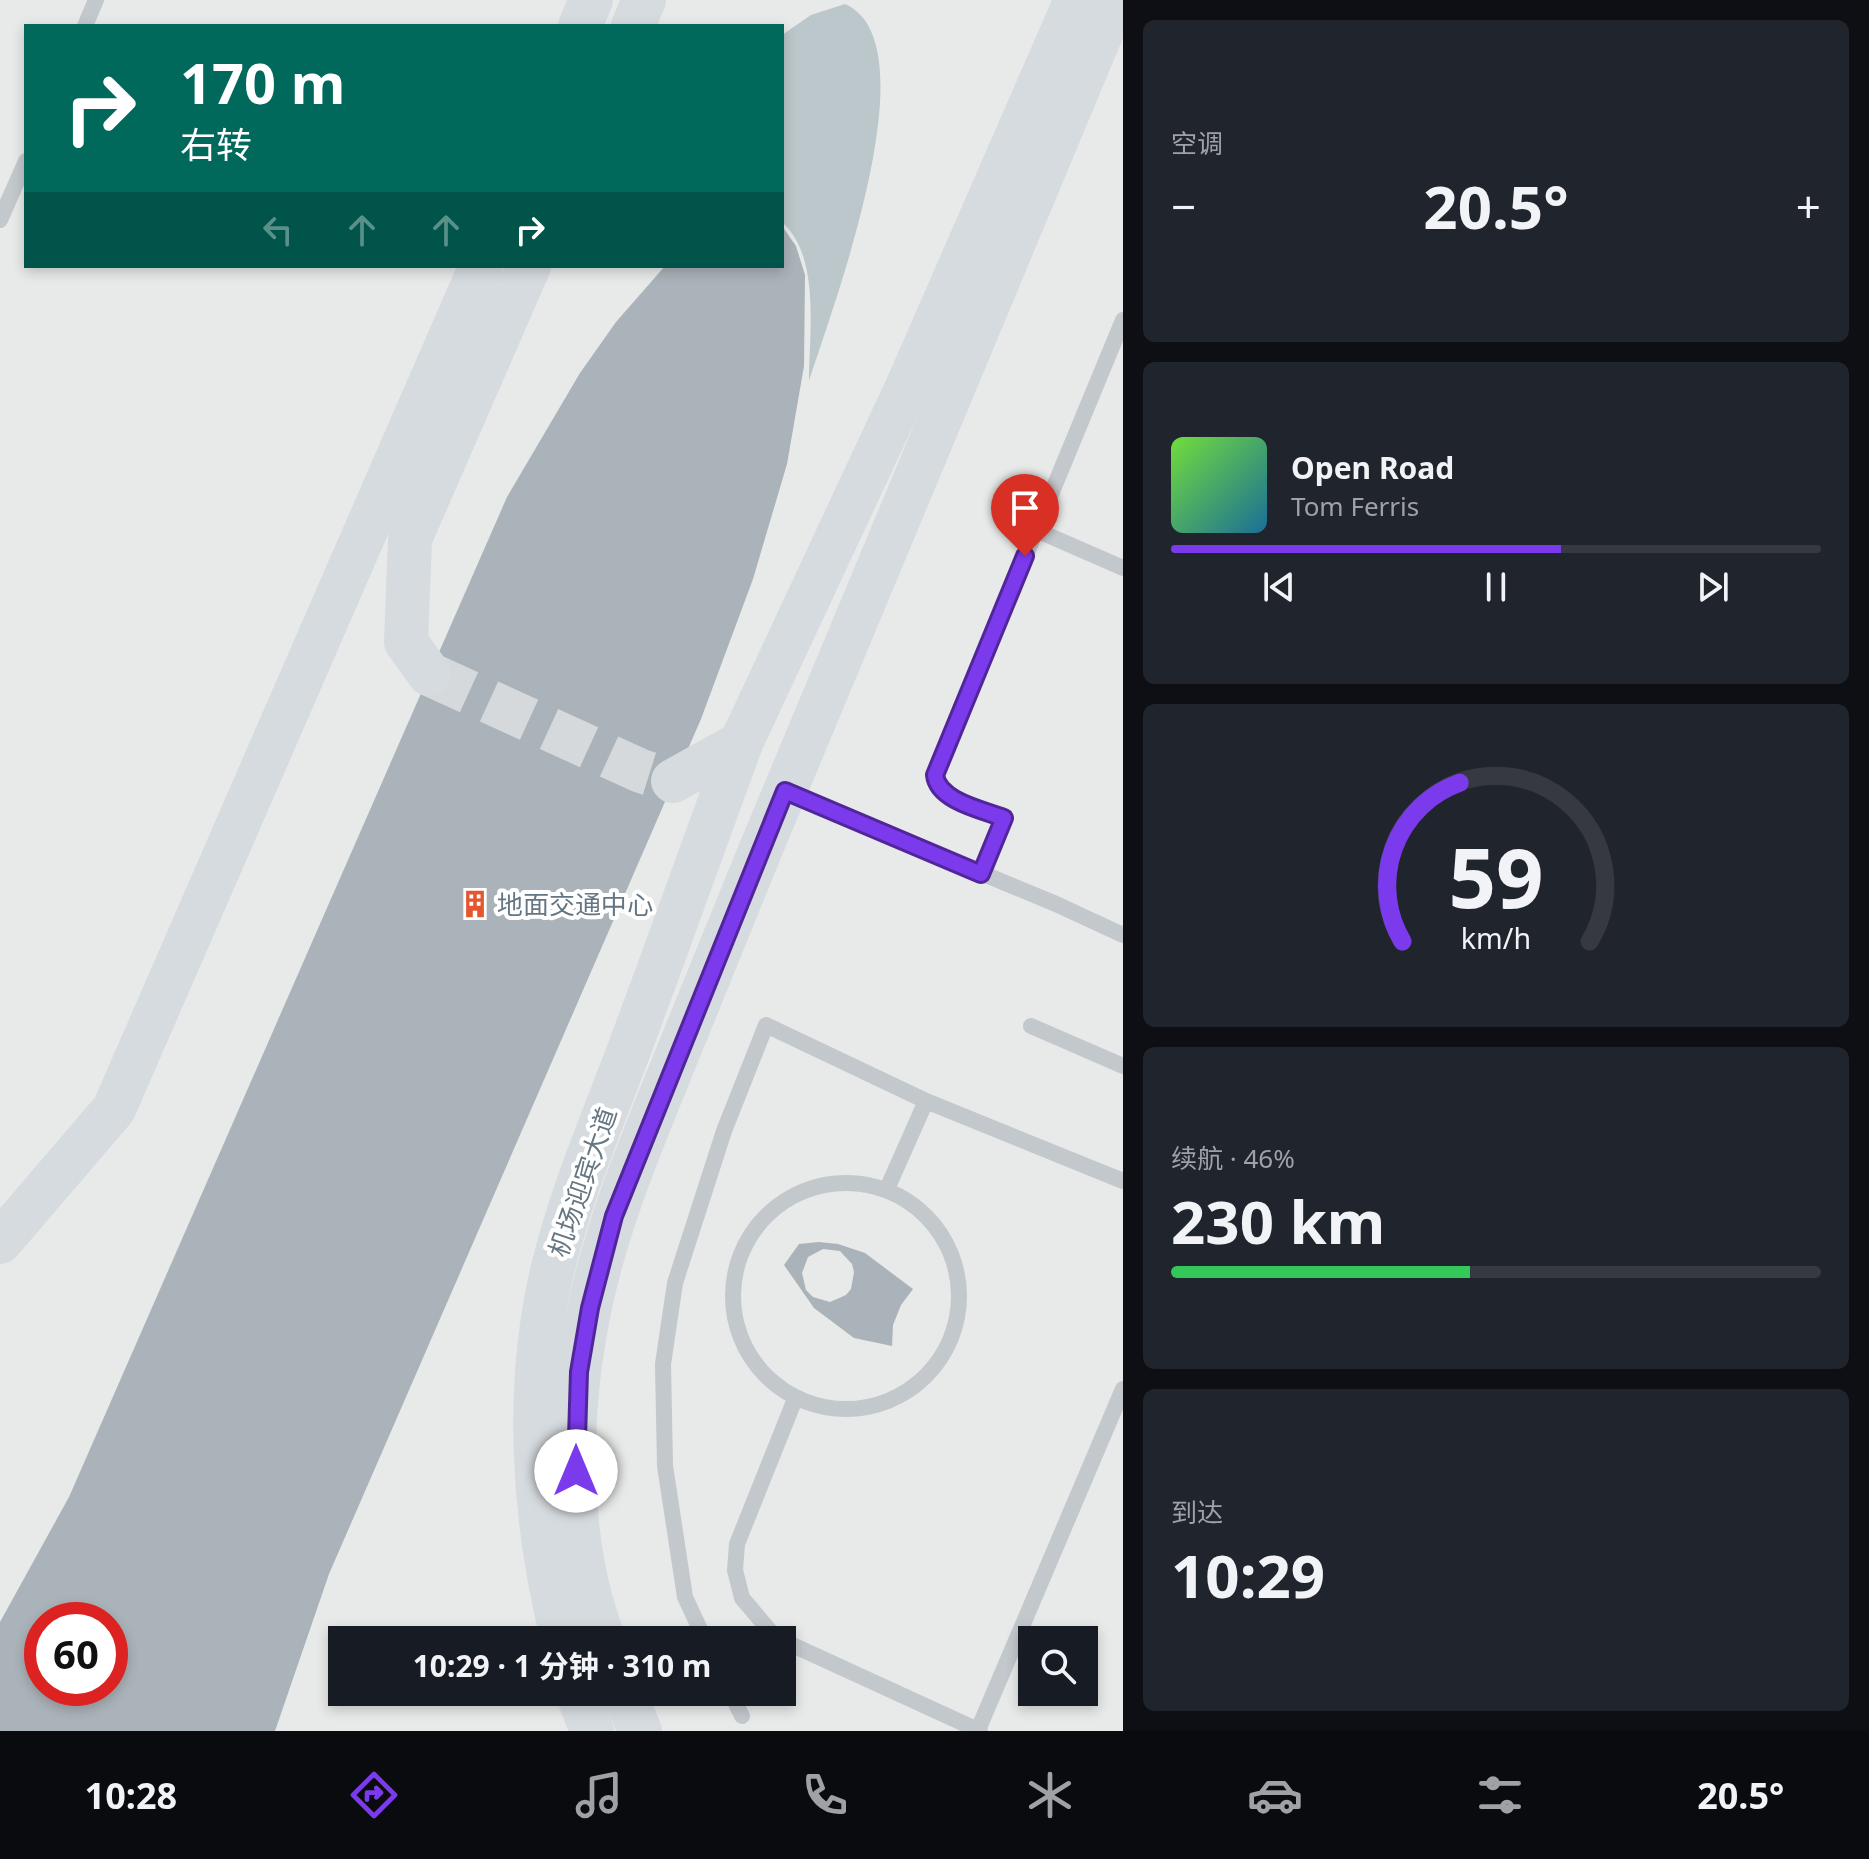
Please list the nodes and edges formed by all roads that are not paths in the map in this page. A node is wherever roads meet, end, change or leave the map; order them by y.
1 (96, 0) edge
2 (591, 0) edge
3 (644, 0) edge
4 (1076, 0) edge
5 (1115, 0) edge
6 (86, 24) edge
7 (581, 24) edge
8 (634, 24) edge
9 (24, 166) edge
10 (0, 220) edge
11 (480, 268) edge
12 (528, 268) edge
13 (1123, 320) edge
14 (1036, 530) junction
15 (1123, 568) edge
16 (429, 674) tunnel mouth
17 (741, 743) junction
18 (673, 781) dead end
19 (785, 791) junction
20 (981, 874) junction
21 (1123, 935) edge
22 (1031, 1026) dead end
23 (1123, 1066) edge
24 (926, 1101) junction
25 (1123, 1181) edge
26 (887, 1189) junction
27 (0, 1242) edge
28 (1123, 1389) edge
29 (795, 1399) junction
30 (560, 1626) edge
31 (600, 1626) edge
32 (698, 1626) edge
33 (582, 1706) edge
34 (630, 1706) edge
35 (737, 1706) edge
36 (742, 1716) dead end
37 (979, 1730) edge
38 (592, 1731) edge
39 (640, 1731) edge

1 - 6 lane
2 - 7 main road
3 - 8 main road
4 - 17 main road, 机场迎宾大道
5 - 19 main road
9 - 10 lane
11 - 27 main road
12 - 16 main road
13 - 14 lane
14 - 15 lane
14 - 20 lane
17 - 18 main road
17 - 30 main road, 机场迎宾大道
19 - 20 lane
19 - 31 main road
20 - 21 lane
22 - 23 lane
24 - 25 lane
24 - 26 lane
24 - 32 lane
26 - 29 lane
26 - 29 lane
28 - 37 lane
29 - 37 lane
33 - 38 main road
34 - 39 main road
35 - 36 lane

